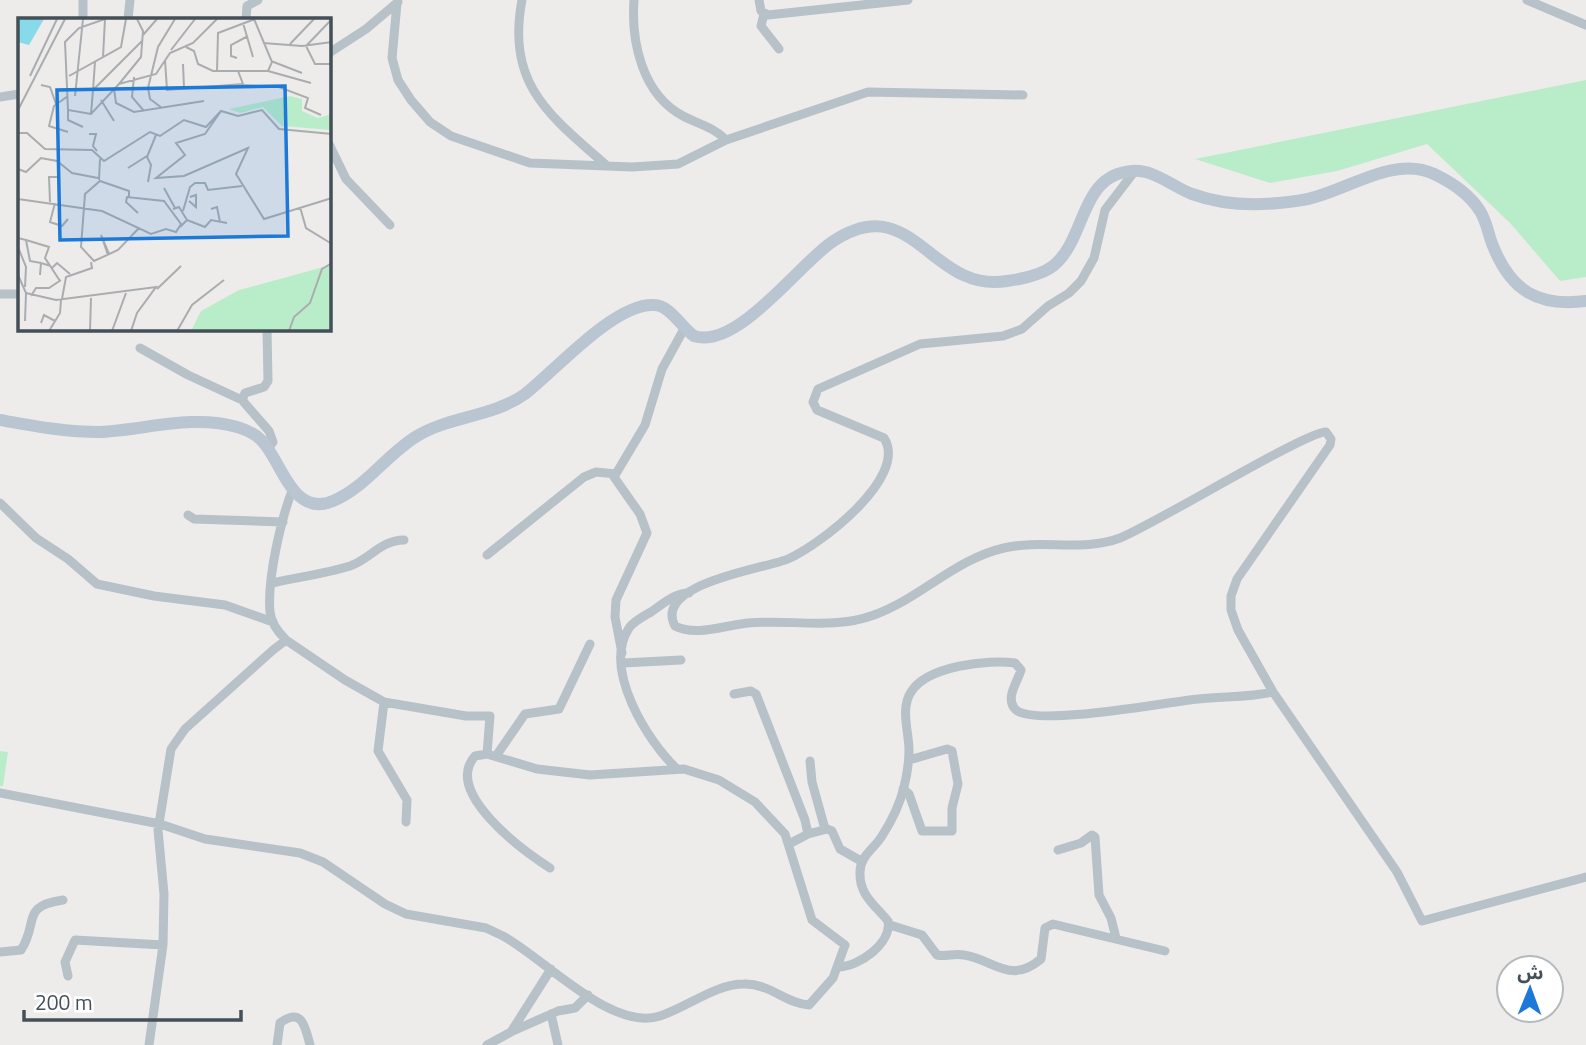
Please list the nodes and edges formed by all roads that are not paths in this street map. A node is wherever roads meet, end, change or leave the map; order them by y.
1 (83, 0) edge
2 (130, 0) edge
3 (258, 0) edge
4 (522, 0) edge
5 (634, 0) edge
6 (759, 0) edge
7 (908, 0) edge
8 (1527, 0) edge
9 (398, 1) edge
10 (883, 1) edge
11 (247, 3) edge
12 (764, 14) junction
13 (83, 18) edge
14 (128, 18) edge
15 (1586, 25) edge
16 (779, 49) dead end
17 (331, 52) edge
18 (18, 93) edge
19 (1023, 94) dead end
20 (0, 97) edge
21 (726, 140) junction
22 (331, 148) edge
23 (606, 165) junction
24 (1135, 170) junction
25 (390, 225) dead end
26 (0, 294) edge
27 (18, 294) edge
28 (1586, 301) edge
29 (684, 329) junction
30 (267, 331) edge
31 (140, 348) dead end
32 (242, 400) junction
33 (0, 420) edge
34 (268, 449) junction
35 (616, 474) junction
36 (293, 488) junction
37 (0, 503) edge
38 (188, 515) dead end
39 (283, 522) junction
40 (404, 540) dead end
41 (487, 555) dead end
42 (272, 583) junction
43 (690, 593) junction
44 (273, 622) junction
45 (285, 640) junction
46 (590, 644) dead end
47 (622, 653) junction
48 (681, 660) dead end
49 (623, 663) junction
50 (1273, 692) junction
51 (734, 694) dead end
52 (384, 702) junction
53 (491, 755) junction
54 (909, 760) junction
55 (810, 761) dead end
56 (677, 769) junction
57 (904, 789) junction
58 (0, 793) edge
59 (406, 822) dead end
60 (160, 824) junction
61 (825, 829) junction
62 (808, 834) junction
63 (789, 845) junction
64 (1058, 850) dead end
65 (861, 861) junction
66 (550, 868) dead end
67 (1586, 877) edge
68 (63, 900) dead end
69 (890, 925) junction
70 (1116, 938) junction
71 (163, 945) junction
72 (1165, 951) dead end
73 (0, 952) edge
74 (838, 967) junction
75 (551, 969) junction
76 (68, 976) dead end
77 (588, 995) junction
78 (551, 1014) junction
79 (511, 1032) junction
80 (149, 1045) edge
81 (277, 1045) edge
82 (310, 1045) edge
83 (487, 1045) edge
84 (558, 1045) edge

1 - 13 street
2 - 14 street
3 - 11 street
4 - 23 street
5 - 21 street
6 - 12 street
7 - 10 street
8 - 15 street
9 - 17 street
9 - 23 street
10 - 12 street
12 - 16 street
18 - 20 street
19 - 21 street
21 - 23 street
22 - 25 street
24 - 28 street
24 - 29 street
24 - 43 street
26 - 27 street
29 - 35 street
29 - 36 street
30 - 32 street
31 - 32 street
32 - 34 street
33 - 34 street
34 - 36 street
35 - 41 street
35 - 47 street
36 - 39 street
37 - 44 street
38 - 39 street
39 - 42 street
40 - 42 street
42 - 44 street
43 - 47 street
43 - 50 street
44 - 45 street
45 - 52 street
45 - 60 street
46 - 53 street
47 - 49 street
48 - 49 street
49 - 56 street
50 - 54 street
50 - 67 street
51 - 62 street
52 - 53 street
52 - 59 street
53 - 56 street
53 - 66 street
54 - 57 street
54 - 57 street
55 - 61 street
56 - 63 street
57 - 65 street
58 - 60 street
60 - 71 street
60 - 75 street
61 - 62 street
61 - 65 street
62 - 63 street
63 - 74 street
64 - 70 street
65 - 69 street
68 - 73 street
69 - 70 street
69 - 74 street
70 - 72 street
71 - 76 street
71 - 80 street
74 - 77 street
75 - 77 street
75 - 79 street
77 - 78 street
78 - 79 street
78 - 84 street
79 - 83 street
81 - 82 street

